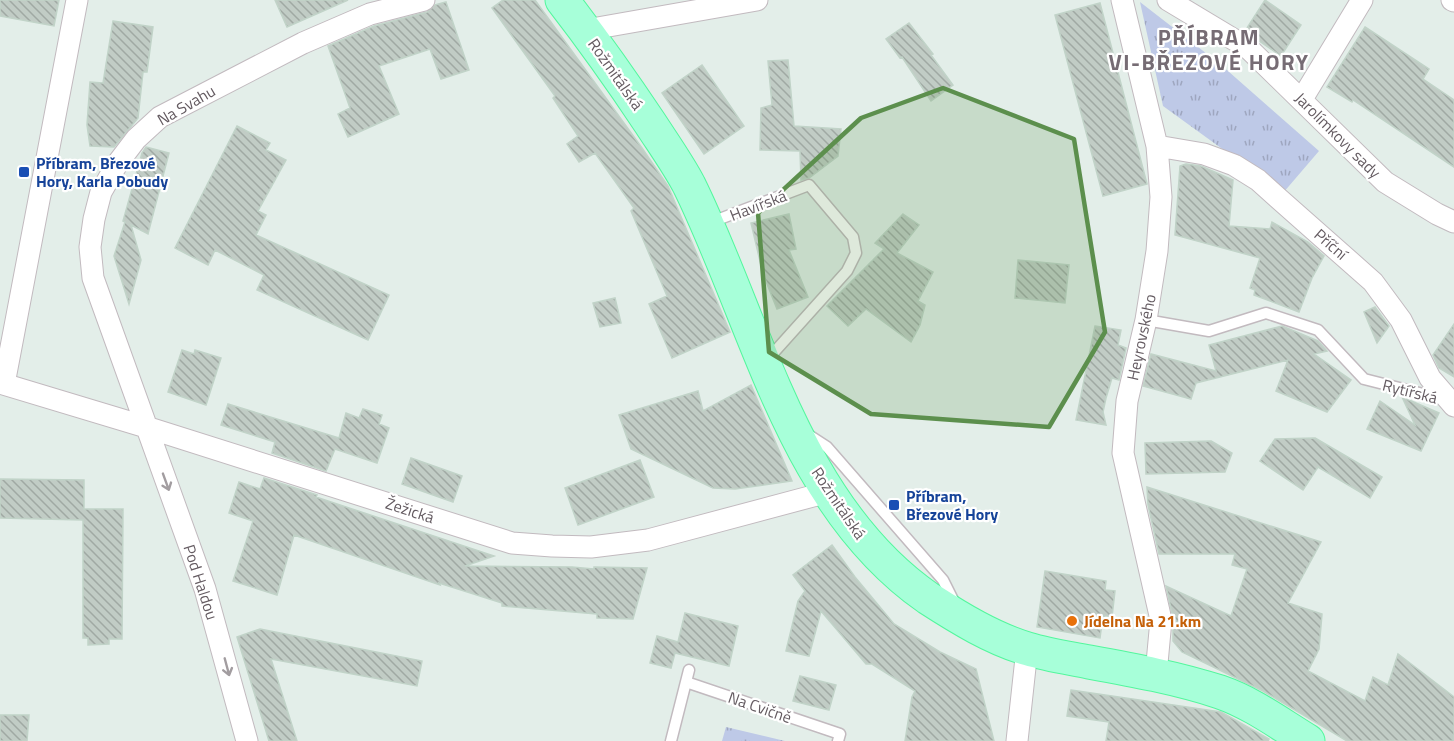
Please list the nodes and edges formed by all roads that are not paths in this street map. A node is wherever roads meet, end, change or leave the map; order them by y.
1 (76, 0) edge
2 (424, 0) edge
3 (562, 0) edge
4 (757, 0) edge
5 (1122, 0) edge
6 (1168, 0) edge
7 (1362, 0) edge
8 (586, 30) junction
9 (1302, 99) junction
10 (1157, 146) junction
11 (1454, 222) edge
12 (706, 224) junction
13 (1146, 320) junction
14 (764, 363) junction
15 (2, 384) edge
16 (1452, 403) edge
17 (791, 423) junction
18 (146, 427) junction
19 (828, 492) junction
20 (963, 620) junction
21 (1027, 649) junction
22 (689, 670) dead end
23 (1156, 674) junction
24 (686, 682) junction
25 (247, 741) edge
26 (671, 741) edge
27 (838, 741) edge
28 (1018, 741) edge
29 (1308, 741) edge

1 - 15 street
2 - 18 street, Na Svahu
3 - 8 main road, Rožmitálská
4 - 8 street
5 - 10 street, Heyrovského
6 - 9 street, Jarolímkovy sady
7 - 9 street
8 - 12 main road, Rožmitálská
9 - 11 street, Jarolímkovy sady
10 - 13 street, Heyrovského
10 - 16 street, Příční
12 - 14 main road, Rožmitálská
12 - 14 lane, Havířská
13 - 16 lane, Rytířská
13 - 23 street, Heyrovského
14 - 17 main road, Rožmitálská
15 - 18 street, Žežická
17 - 19 main road, Rožmitálská
17 - 20 lane
18 - 19 street, Žežická
18 -> 25 street, Pod Haldou
19 - 20 main road, Rožmitálská
20 - 21 main road, Rožmitálská
21 - 23 main road, Rožmitálská
21 - 28 street
22 - 24 lane
23 - 29 main road, Rožmitálská
24 - 26 lane
24 - 27 lane, Na Cvičně

